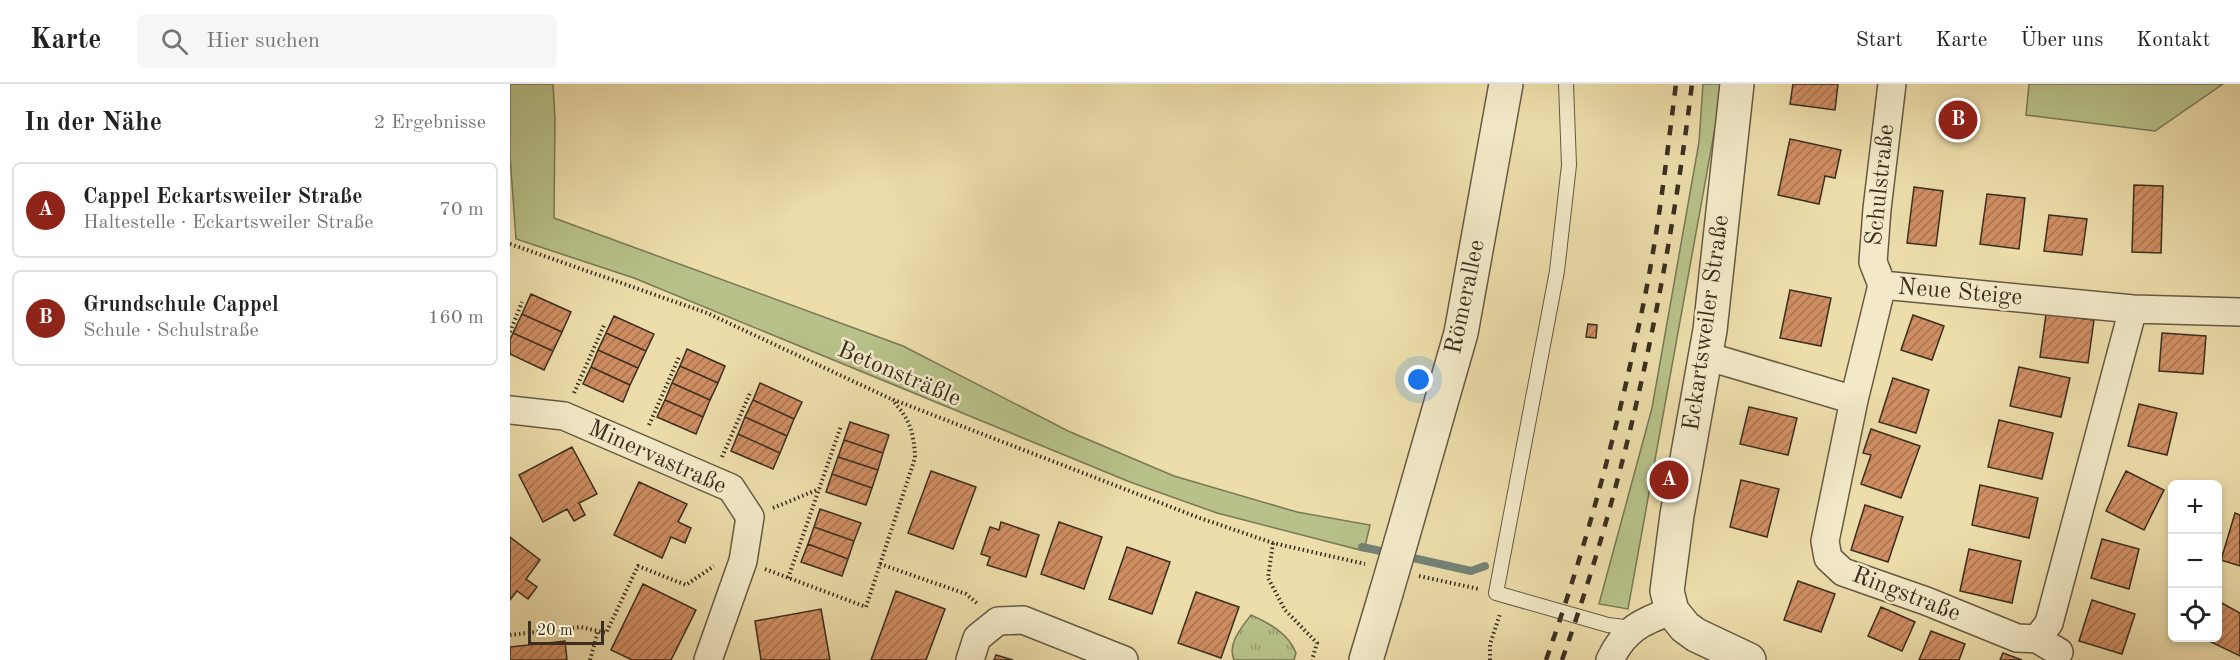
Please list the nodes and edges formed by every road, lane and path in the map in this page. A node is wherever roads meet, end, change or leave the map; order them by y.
1 (1506, 84) edge
2 (1566, 84) edge
3 (1737, 84) edge
4 (1892, 84) edge
5 (510, 244) edge
6 (1882, 285) junction
7 (522, 302) dead end
8 (2133, 309) junction
9 (2240, 312) edge
10 (605, 323) dead end
11 (510, 332) edge
12 (1706, 356) junction
13 (679, 357) dead end
14 (751, 391) dead end
15 (889, 398) junction
16 (1854, 400) junction
17 (510, 410) edge
18 (564, 416) junction
19 (841, 426) dead end
20 (639, 448) junction
21 (712, 480) junction
22 (819, 489) junction
23 (750, 517) junction
24 (743, 561) junction
25 (880, 564) junction
26 (788, 578) junction
27 (1502, 595) junction
28 (1672, 611) junction
29 (998, 621) junction
30 (1632, 628) junction
31 (598, 631) junction
32 (510, 635) edge
33 (590, 660) edge
34 (708, 660) edge
35 (970, 660) edge
36 (1124, 660) edge
37 (1312, 660) edge
38 (1366, 660) edge
39 (1490, 660) edge
40 (1610, 660) edge
41 (1749, 660) edge

1 - 38 street, Römerallee, bridge
2 - 27 lane
3 - 12 street, Eckartsweiler Straße
4 - 6 street, Schulstraße
5 - 15 path, Betonsträßle
6 - 8 street, Neue Steige
6 - 16 street, Neue Steige
7 - 11 path
8 - 9 street, Neue Steige
8 - 16 street, Ringstraße
10 - 18 path
12 - 16 street
12 - 28 street, Eckartsweiler Straße
13 - 20 path
14 - 21 path
15 - 25 path
15 - 37 path, Betonsträßle
17 - 18 street, Minervastraße
18 - 20 street, Minervastraße
19 - 22 path
20 - 21 street, Minervastraße
21 - 23 street, Minervastraße
22 - 23 path
22 - 26 path
23 - 24 street, Minervastraße
24 - 26 path
24 - 31 path
24 - 34 street, Minervastraße
25 - 26 path
25 - 29 path
27 - 30 lane
27 - 39 path
28 - 30 street
28 - 41 street
29 - 35 street
29 - 36 street
30 - 40 street
31 - 32 path
31 - 33 path

